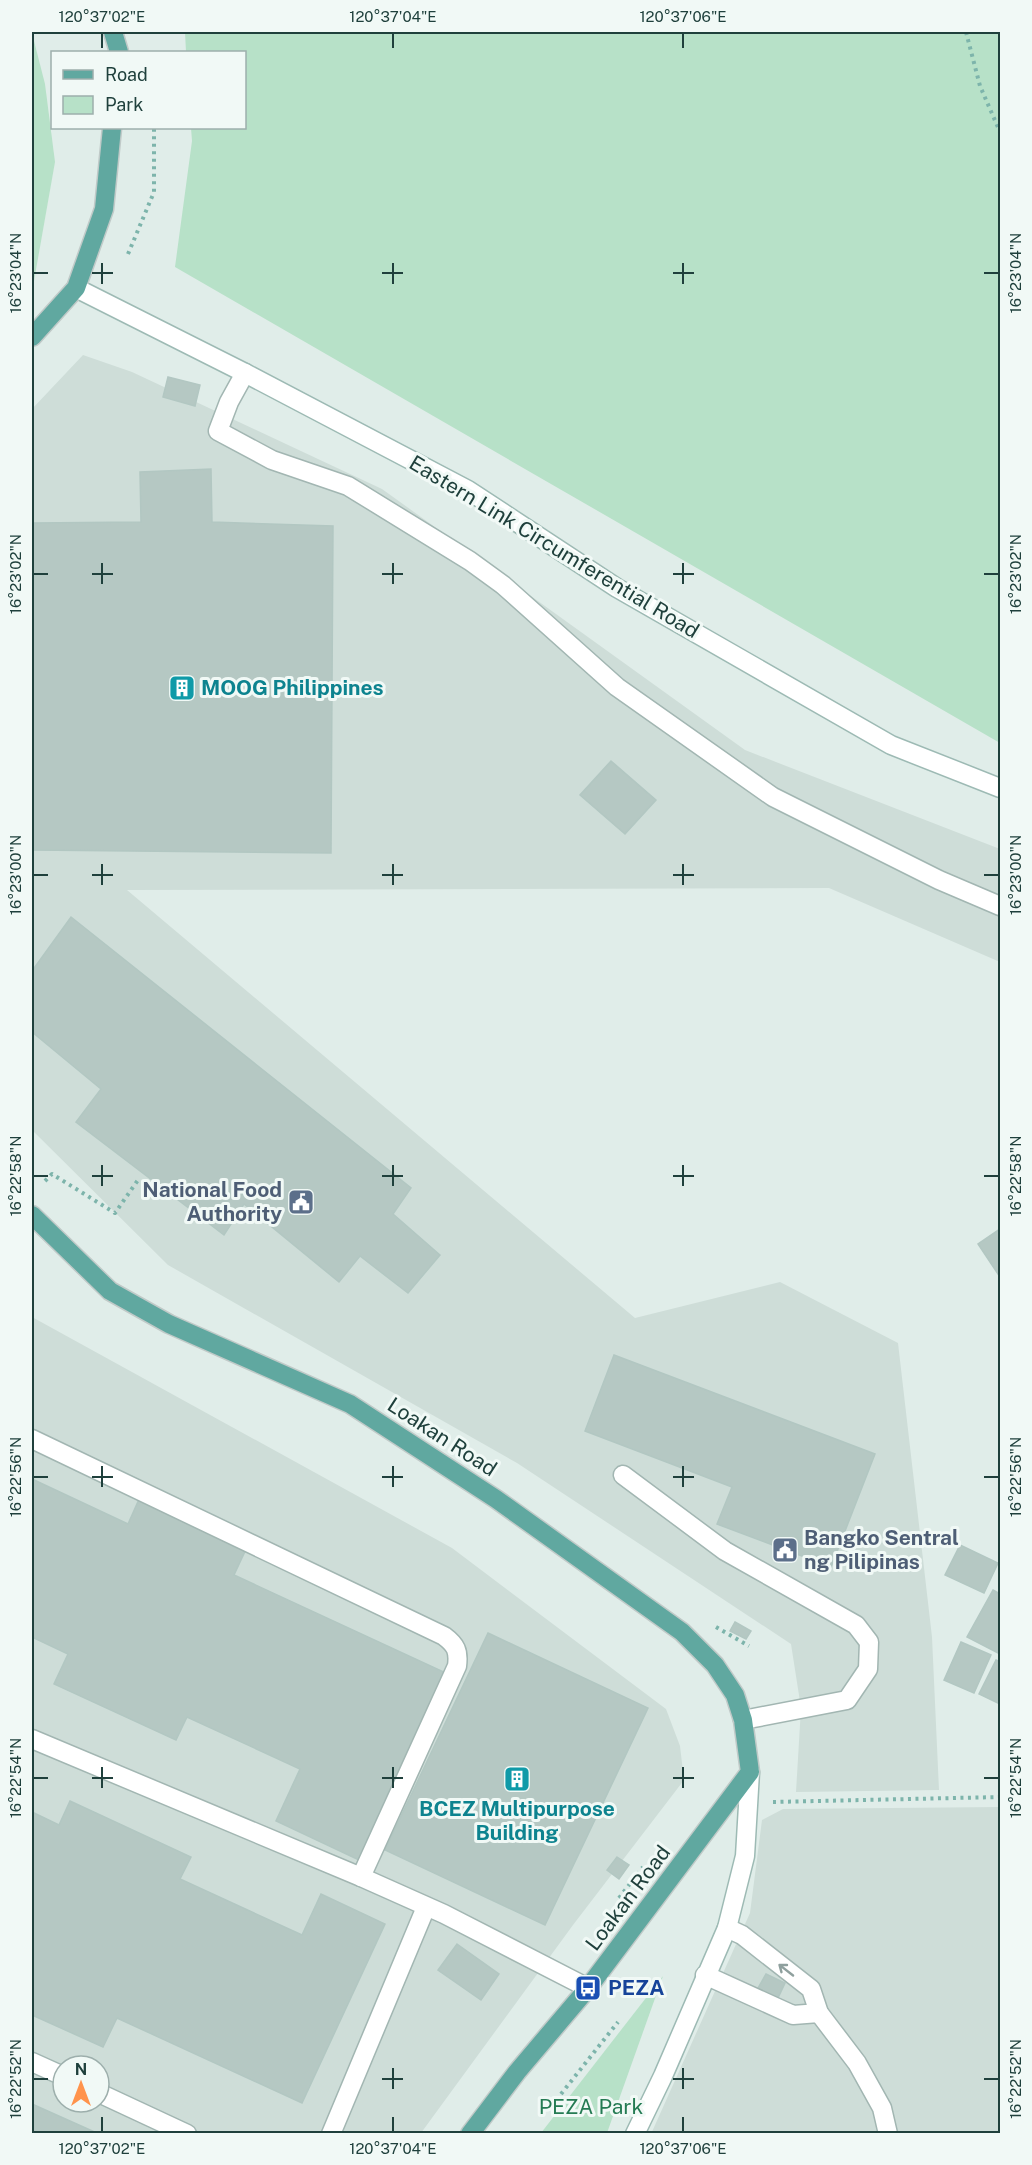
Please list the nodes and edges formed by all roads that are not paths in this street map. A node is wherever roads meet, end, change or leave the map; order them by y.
1 (113, 32) edge
2 (119, 51) edge
3 (112, 129) edge
4 (76, 288) junction
5 (32, 337) edge
6 (245, 373) junction
7 (1000, 789) edge
8 (1000, 906) edge
9 (32, 1215) edge
10 (32, 1439) edge
11 (623, 1475) dead end
12 (743, 1720) junction
13 (32, 1738) edge
14 (750, 1772) junction
15 (361, 1877) junction
16 (426, 1907) junction
17 (727, 1928) junction
18 (705, 1975) junction
19 (588, 1988) junction
20 (819, 2013) junction
21 (32, 2062) edge
22 (51, 2071) edge
23 (111, 2098) edge
24 (187, 2133) edge
25 (331, 2133) edge
26 (470, 2133) edge
27 (635, 2133) edge
28 (888, 2133) edge

1 - 2 main road
3 - 4 main road
4 - 5 main road
4 - 6 main road, Eastern Link Circumferential Road
6 - 7 main road, Eastern Link Circumferential Road
6 - 8 main road
9 - 12 main road, Loakan Road
10 - 15 main road
11 - 12 main road
12 - 14 main road, Loakan Road
13 - 15 main road
14 - 17 main road, Loakan Road
14 - 19 main road, Loakan Road
15 - 16 main road
16 - 19 main road
16 - 25 main road
17 - 18 main road, Loakan Road
20 -> 17 main road
18 - 20 main road
18 - 27 main road, Loakan Road
19 - 26 main road, Loakan Road
20 - 28 main road
21 - 22 main road
23 - 24 main road

